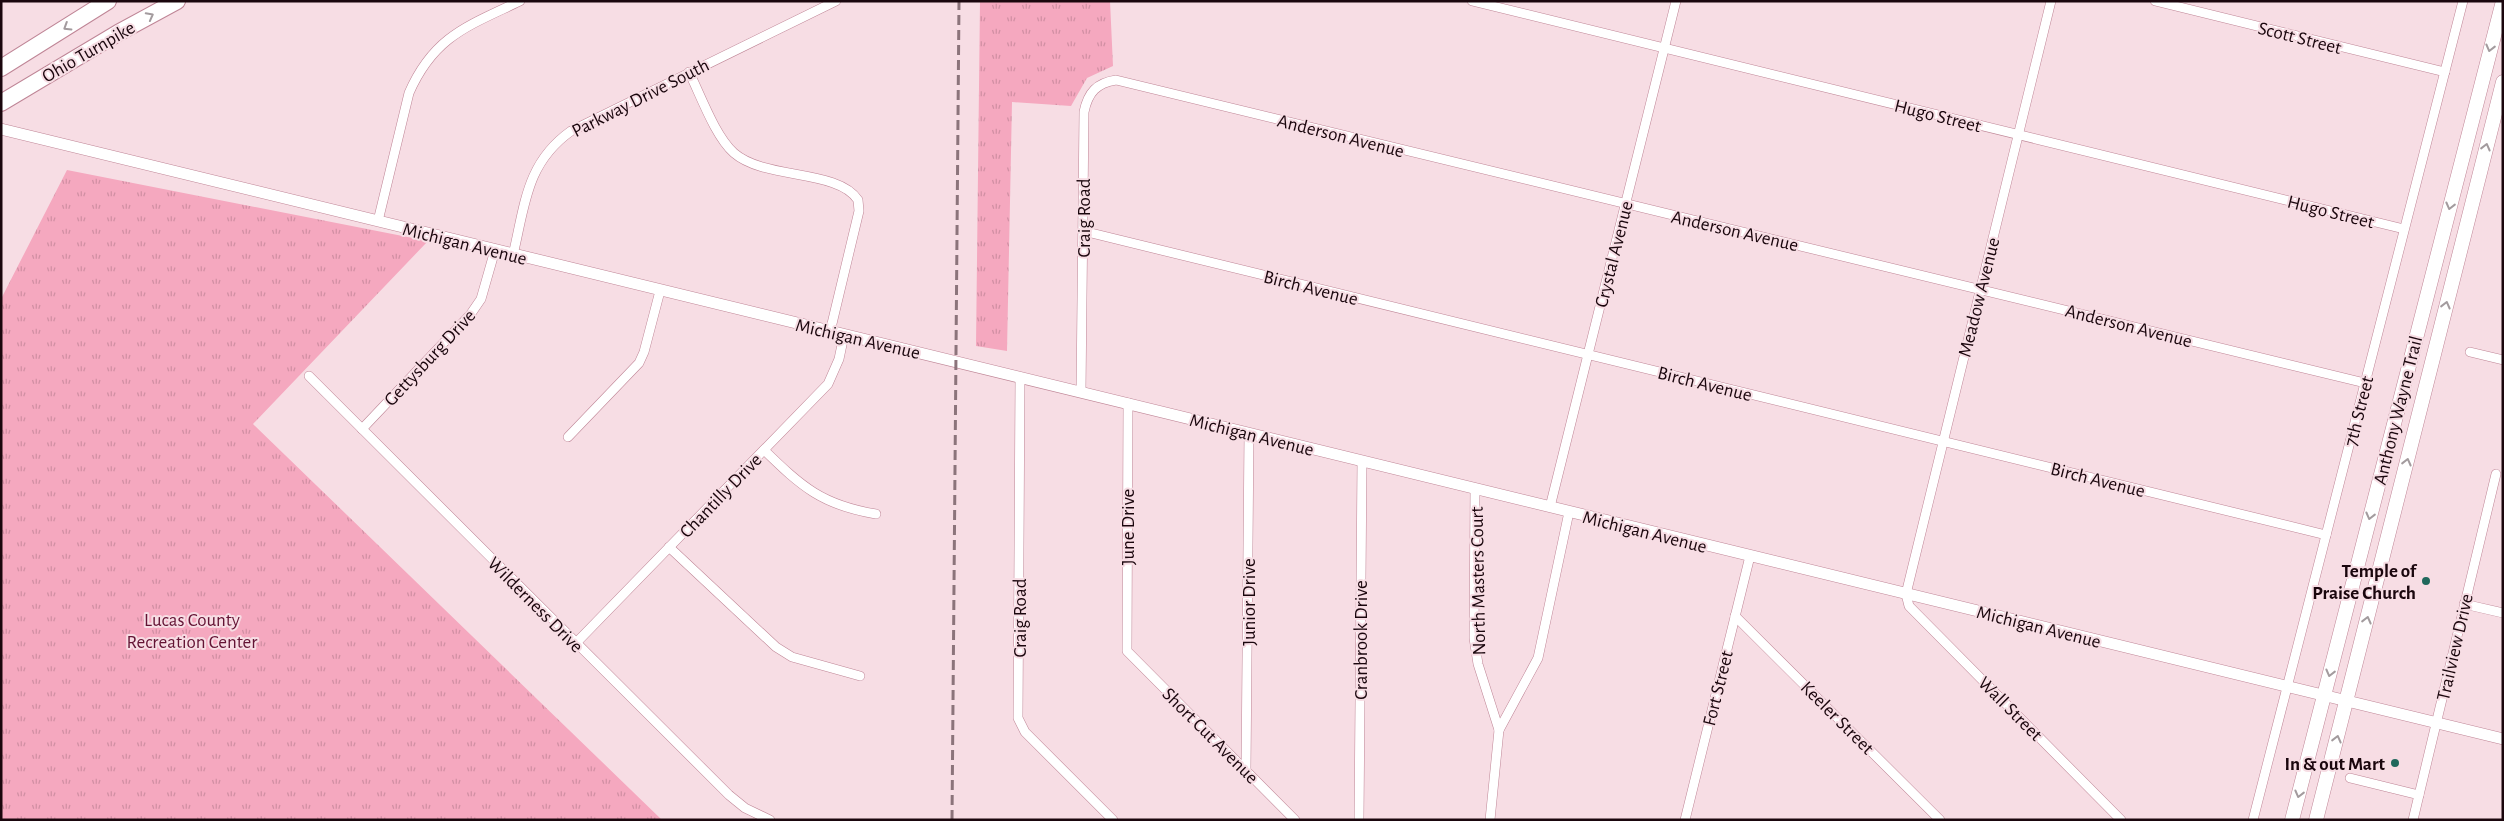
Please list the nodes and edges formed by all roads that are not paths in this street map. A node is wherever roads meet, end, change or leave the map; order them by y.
1 (108, 1) edge
2 (177, 1) edge
3 (520, 1) edge
4 (836, 1) edge
5 (1472, 1) edge
6 (1676, 1) edge
7 (2051, 1) edge
8 (2154, 1) edge
9 (2463, 1) edge
10 (2503, 1) edge
11 (1664, 48) junction
12 (1, 68) edge
13 (689, 72) junction
14 (2444, 72) junction
15 (1105, 82) joint
16 (2503, 82) edge
17 (2, 103) edge
18 (1, 129) edge
19 (2018, 135) junction
20 (1625, 204) junction
21 (378, 221) junction
22 (2404, 229) junction
23 (1083, 231) junction
24 (495, 250) junction
25 (513, 255) junction
26 (1980, 288) junction
27 (660, 290) junction
28 (830, 332) junction
29 (844, 335) junction
30 (2470, 352) dead end
31 (1588, 355) junction
32 (2503, 360) edge
33 (309, 376) dead end
34 (1020, 377) junction
35 (2365, 383) junction
36 (1081, 392) junction
37 (1128, 403) junction
38 (362, 428) junction
39 (1249, 433) junction
40 (568, 436) dead end
41 (1942, 442) junction
42 (764, 450) junction
43 (1362, 461) junction
44 (2496, 474) dead end
45 (2492, 488) junction
46 (1475, 489) junction
47 (2503, 490) edge
48 (1550, 507) junction
49 (1569, 512) junction
50 (876, 514) dead end
51 (2326, 535) junction
52 (669, 547) junction
53 (1750, 556) junction
54 (1906, 594) junction
55 (2464, 604) junction
56 (2503, 613) edge
57 (1735, 616) junction
58 (576, 644) junction
59 (1126, 651) joint
60 (860, 676) dead end
61 (2287, 686) junction
62 (2324, 696) junction
63 (2346, 701) junction
64 (2436, 723) junction
65 (1499, 730) junction
66 (2503, 739) edge
67 (1246, 772) junction
68 (2350, 778) dead end
69 (2419, 795) junction
70 (770, 820) edge
71 (1113, 820) edge
72 (1294, 820) edge
73 (1359, 820) edge
74 (1490, 820) edge
75 (1685, 820) edge
76 (1940, 820) edge
77 (2121, 820) edge
78 (2252, 820) edge
79 (2292, 820) edge
80 (2316, 820) edge
81 (2413, 820) edge

1 -> 12 highway, Ohio Turnpike
17 -> 2 highway, Ohio Turnpike
3 - 21 street
4 - 13 street, Parkway Drive South
5 - 11 street, Hugo Street
6 - 11 street, Crystal Avenue
7 - 19 street, Meadow Avenue
8 - 14 street, Scott Street
9 - 14 street, 7th Street
10 -> 62 highway, Anthony Wayne Trail
11 - 19 street, Hugo Street
11 - 20 street, Crystal Avenue
13 - 25 street, Parkway Drive South
13 - 28 street
14 - 22 street, 7th Street
15 - 20 street, Anderson Avenue
15 - 23 street, Craig Road
63 -> 16 highway, Anthony Wayne Trail
18 - 21 street, Michigan Avenue
19 - 22 street, Hugo Street
19 - 26 street, Meadow Avenue
20 - 26 street, Anderson Avenue
20 - 31 street, Crystal Avenue
21 - 24 street, Michigan Avenue
22 - 35 street, 7th Street
23 - 31 street, Birch Avenue
23 - 36 street, Craig Road
24 - 25 street, Michigan Avenue
24 - 38 street, Gettysburg Drive
25 - 27 street, Michigan Avenue
26 - 35 street, Anderson Avenue
26 - 41 street, Meadow Avenue
27 - 28 street, Michigan Avenue
27 - 40 street
28 - 29 street, Michigan Avenue
29 - 34 street, Michigan Avenue
29 - 42 street, Chantilly Drive
30 - 32 street
31 - 41 street, Birch Avenue
31 - 48 street, Crystal Avenue
33 - 38 street, Wilderness Drive
34 - 36 street, Michigan Avenue
34 - 71 street, Craig Road
35 - 51 street, 7th Street
36 - 37 street, Michigan Avenue
37 - 39 street, Michigan Avenue
37 - 59 street, June Drive
38 - 58 street, Wilderness Drive
39 - 43 street, Michigan Avenue
39 - 67 street, Junior Drive
41 - 51 street, Birch Avenue
41 - 54 street, Meadow Avenue
42 - 50 street
42 - 52 street, Chantilly Drive
43 - 46 street, Michigan Avenue
43 - 73 street, Cranbrook Drive
44 - 45 street, Trailview Drive
45 - 47 street
45 - 55 street, Trailview Drive
46 - 48 street, Michigan Avenue
46 - 65 street, North Masters Court
48 - 49 street, Michigan Avenue
49 - 53 street, Michigan Avenue
49 - 65 street
51 - 61 street, 7th Street
52 - 58 street, Chantilly Drive
52 - 60 street
53 - 54 street, Michigan Avenue
53 - 57 street, Fort Street
54 - 61 street, Michigan Avenue
54 - 77 street, Wall Street
55 - 56 street
55 - 64 street, Trailview Drive
57 - 75 street, Fort Street
57 - 76 street, Keeler Street
58 - 70 street, Wilderness Drive
59 - 67 street, Short Cut Avenue
61 - 62 street, Michigan Avenue
61 - 78 street, 7th Street
62 - 63 street, Michigan Avenue
62 -> 79 highway, Anthony Wayne Trail
63 - 64 street, Michigan Avenue
80 -> 63 highway, Anthony Wayne Trail
64 - 66 street, Michigan Avenue
64 - 69 street, Trailview Drive
65 - 74 street, North Masters Court
67 - 72 street, Short Cut Avenue
68 - 69 street
69 - 81 street, Trailview Drive

